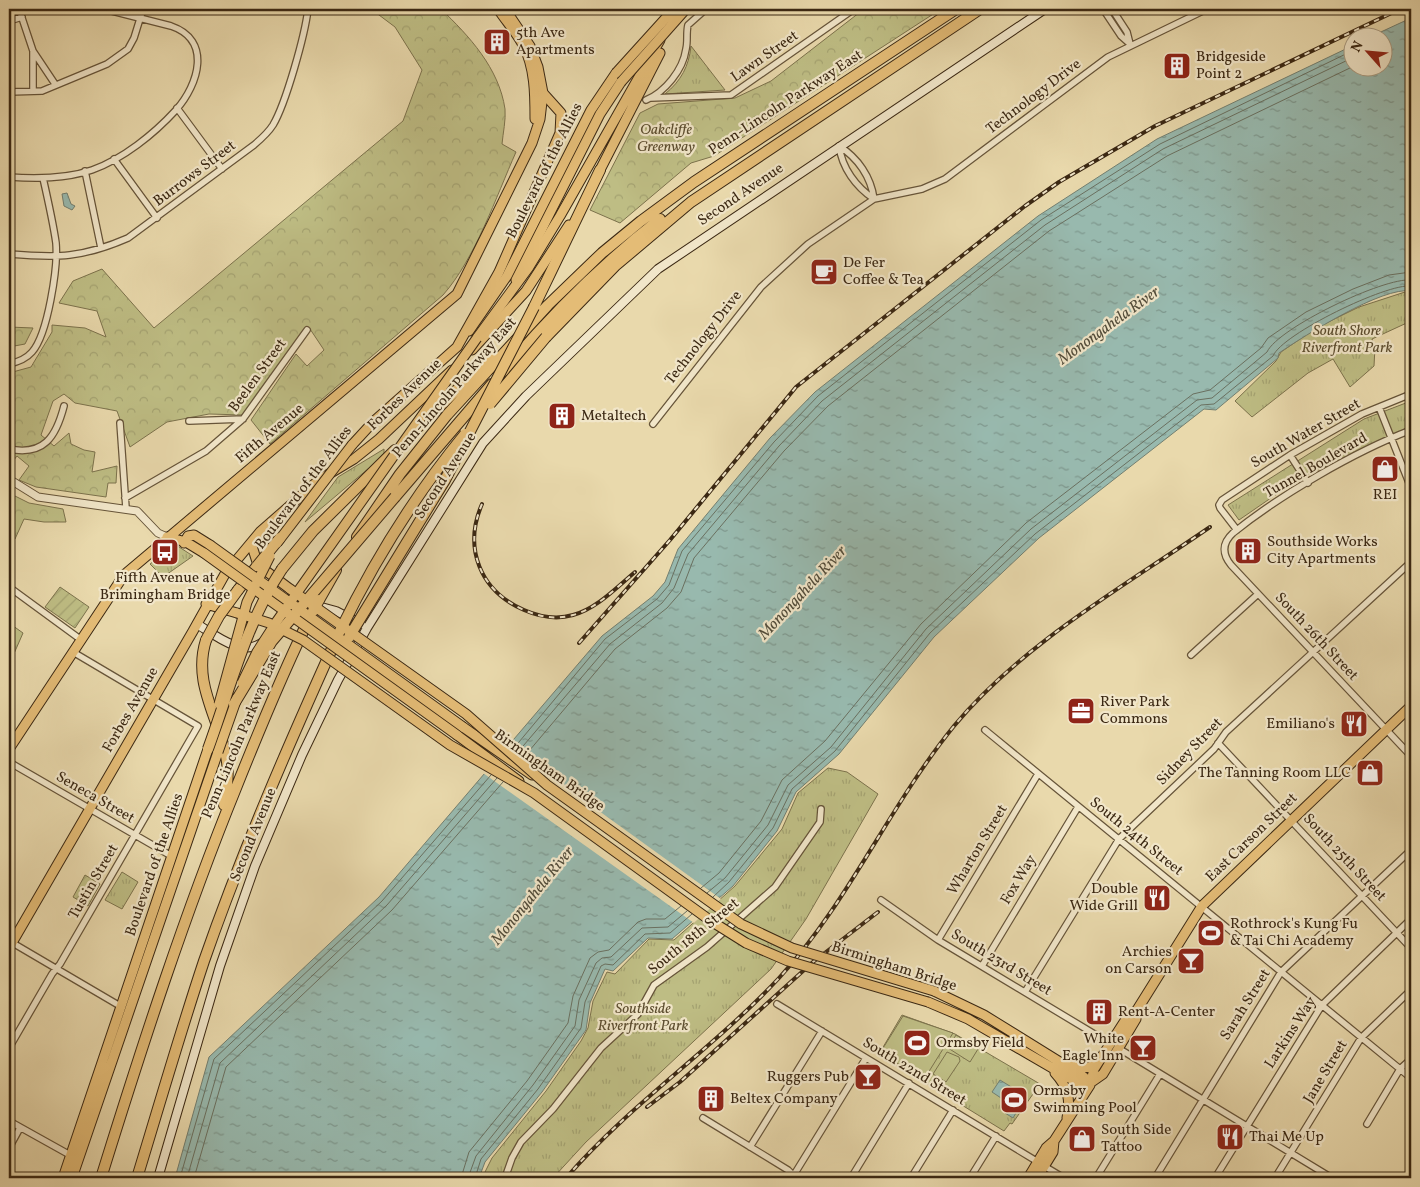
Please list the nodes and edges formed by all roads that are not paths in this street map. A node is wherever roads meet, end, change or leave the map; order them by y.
1 (19, 9) edge
2 (104, 9) edge
3 (143, 9) edge
4 (308, 9) edge
5 (498, 9) edge
6 (504, 9) edge
7 (666, 9) edge
8 (674, 9) edge
9 (686, 9) edge
10 (706, 9) edge
11 (854, 9) edge
12 (956, 9) edge
13 (980, 9) edge
14 (1045, 9) edge
15 (1103, 9) edge
16 (1112, 9) edge
17 (1207, 9) edge
18 (22, 17) junction
19 (140, 18) junction
20 (9, 21) edge
21 (666, 22) junction
22 (1130, 44) junction
23 (33, 51) junction
24 (55, 84) junction
25 (33, 90) junction
26 (9, 92) edge
27 (543, 94) junction
28 (178, 108) junction
29 (535, 134) junction
30 (839, 146) junction
31 (114, 159) junction
32 (222, 169) junction
33 (600, 170) junction
34 (85, 171) junction
35 (9, 177) edge
36 (43, 178) junction
37 (874, 199) junction
38 (157, 218) junction
39 (102, 248) junction
40 (9, 254) edge
41 (56, 258) junction
42 (502, 302) junction
43 (548, 305) junction
44 (306, 330) dead end
45 (543, 333) junction
46 (457, 347) junction
47 (9, 364) edge
48 (1411, 394) edge
49 (64, 406) dead end
50 (1378, 407) junction
51 (243, 419) junction
52 (189, 421) dead end
53 (120, 424) dead end
54 (653, 424) dead end
55 (1411, 430) edge
56 (1391, 438) junction
57 (9, 449) edge
58 (1290, 455) junction
59 (9, 480) edge
60 (1308, 483) junction
61 (1411, 488) edge
62 (125, 498) junction
63 (126, 508) junction
64 (1237, 530) junction
65 (167, 537) junction
66 (280, 538) junction
67 (251, 542) junction
68 (184, 543) junction
69 (1411, 562) edge
70 (9, 587) edge
71 (1258, 594) junction
72 (206, 604) junction
73 (197, 624) junction
74 (367, 628) junction
75 (344, 634) junction
76 (80, 639) junction
77 (73, 652) junction
78 (1313, 652) junction
79 (1191, 655) dead end
80 (153, 699) junction
81 (234, 704) junction
82 (1411, 706) edge
83 (1386, 729) junction
84 (985, 730) dead end
85 (1218, 743) junction
86 (9, 748) edge
87 (213, 750) junction
88 (1411, 756) edge
89 (9, 762) edge
90 (1038, 774) junction
91 (546, 785) junction
92 (534, 793) junction
93 (1078, 807) junction
94 (820, 808) dead end
95 (90, 809) junction
96 (1291, 820) junction
97 (220, 828) junction
98 (136, 836) junction
99 (1118, 839) junction
100 (1411, 850) edge
101 (168, 854) dead end
102 (1362, 896) junction
103 (881, 900) dead end
104 (1202, 906) junction
105 (1411, 920) edge
106 (1397, 933) junction
107 (938, 940) junction
108 (10, 944) edge
109 (1411, 948) edge
110 (982, 966) junction
111 (58, 969) junction
112 (1281, 972) junction
113 (1411, 990) edge
114 (1025, 992) junction
115 (777, 1004) dead end
116 (1322, 1005) junction
117 (120, 1006) junction
118 (822, 1031) junction
119 (1361, 1038) junction
120 (1114, 1046) junction
121 (9, 1048) edge
122 (866, 1058) junction
123 (1057, 1059) junction
124 (1411, 1059) edge
125 (1100, 1061) junction
126 (1052, 1069) junction
127 (1400, 1070) junction
128 (1160, 1074) junction
129 (1411, 1078) edge
130 (1091, 1083) junction
131 (909, 1084) junction
132 (1203, 1100) junction
133 (953, 1110) junction
134 (703, 1118) dead end
135 (9, 1121) edge
136 (1066, 1124) junction
137 (1367, 1124) dead end
138 (1247, 1127) junction
139 (20, 1128) junction
140 (996, 1136) junction
141 (750, 1147) junction
142 (9, 1148) edge
143 (1290, 1152) junction
144 (70, 1155) junction
145 (1041, 1164) junction
146 (794, 1177) edge
147 (63, 1178) edge
148 (72, 1178) edge
149 (101, 1178) edge
150 (137, 1178) edge
151 (158, 1178) edge
152 (505, 1178) edge
153 (851, 1178) edge
154 (911, 1178) edge
155 (970, 1178) edge
156 (1028, 1178) edge
157 (1037, 1178) edge
158 (1064, 1178) edge
159 (1096, 1178) edge
160 (1155, 1178) edge
161 (1215, 1178) edge
162 (1275, 1178) edge
163 (1332, 1178) edge

1 - 18 street
2 - 19 street
3 - 19 street
4 - 32 street, Burrows Street
5 - 29 main road, Fifth Avenue
6 - 27 main road, Fifth Avenue
7 - 21 main road, Forbes Avenue
8 - 46 main road, Boulevard of the Allies, bridge
9 - 42 main road, Boulevard of the Allies, bridge
10 - 11 street, Lawn Street
12 - 43 highway, Penn-Lincoln Parkway East
13 - 45 highway, Penn-Lincoln Parkway East
14 - 30 main road, Second Avenue
15 - 22 street
16 - 22 street
17 - 22 street, Technology Drive
18 - 20 street
18 - 23 street
19 - 24 street
19 - 28 street
21 - 33 main road, Forbes Avenue
21 - 42 main road
22 - 37 street, Technology Drive
23 - 24 street
23 - 25 street
24 - 25 street
25 - 26 street
27 - 29 main road, Fifth Avenue
27 - 46 main road
28 - 31 street
28 - 32 street
29 - 65 main road, Fifth Avenue
30 - 37 street
30 - 37 street
30 - 74 main road, Second Avenue
31 - 34 street
31 - 38 street
32 - 38 street, Burrows Street
33 - 67 main road, Forbes Avenue
33 - 75 highway, bridge
34 - 36 street
34 - 39 street
35 - 36 street
36 - 41 street
37 - 54 street, Technology Drive
38 - 39 street, Burrows Street
39 - 41 street, Burrows Street
40 - 41 street, Burrows Street
41 - 47 street
42 - 81 main road, Boulevard of the Allies, bridge
43 - 87 highway, bridge
43 - 97 highway, Penn-Lincoln Parkway East, bridge
44 - 51 street, Beelen Street
45 - 75 highway, Penn-Lincoln Parkway East, bridge
45 - 81 highway, bridge
46 - 66 main road, Boulevard of the Allies, bridge
48 - 50 street, South Water Street
49 - 57 street
50 - 56 street
50 - 58 street, South Water Street
51 - 52 street
51 - 62 street, Beelen Street
53 - 62 street
55 - 56 street, Tunnel Boulevard
56 - 60 street, Tunnel Boulevard
56 - 61 street
58 - 60 street
58 - 64 street, South Water Street
59 - 63 street
60 - 64 street, Tunnel Boulevard
62 - 63 street
63 - 65 street
64 - 71 street, South 26th Street
65 - 68 main road, Birmingham Bridge
65 - 76 main road, Fifth Avenue
66 - 87 main road, Boulevard of the Allies, bridge
66 - 97 highway, bridge
67 - 72 main road, Forbes Avenue
67 - 91 main road, bridge
68 - 91 main road, Birmingham Bridge, bridge
68 - 92 main road, Birmingham Bridge, bridge
69 - 78 street, Sidney Street
70 - 76 street
71 - 78 street, South 26th Street
71 - 79 street
72 - 73 main road, Forbes Avenue
72 - 92 main road, bridge
73 - 74 main road
73 - 80 main road, Forbes Avenue
74 - 151 main road, Second Avenue
75 - 150 highway, Penn-Lincoln Parkway East
76 - 77 main road, Fifth Avenue
77 - 80 street
77 - 86 main road, Fifth Avenue
78 - 83 street, South 26th Street
78 - 85 street, Sidney Street
80 - 95 main road, Forbes Avenue
80 - 98 street, Tustin Street
81 - 87 main road, Boulevard of the Allies, bridge
82 - 83 main road, East Carson Street
83 - 88 street, South 26th Street
83 - 96 main road, East Carson Street
84 - 90 street, South 24th Street
85 - 96 street, South 25th Street
85 - 99 street, Sidney Street
87 - 117 main road, Boulevard of the Allies
87 - 148 main road, Boulevard of the Allies
89 - 95 street, Seneca Street
90 - 93 street, South 24th Street
90 - 107 street, Wharton Street
91 - 123 main road, Birmingham Bridge, bridge
92 - 126 main road, Birmingham Bridge, bridge
93 - 99 street, South 24th Street
93 - 110 street, Fox Way
94 - 152 street, South 18th Street
95 - 98 street, Seneca Street
95 - 108 main road, Forbes Avenue
96 - 102 street, South 25th Street
96 - 104 main road, East Carson Street
97 - 149 highway, Penn-Lincoln Parkway East
98 - 101 street, Seneca Street
98 - 111 street, Tustin Street
99 - 104 street, South 24th Street
99 - 114 street, Sidney Street
100 - 102 street, Sarah Street
102 - 106 street, South 25th Street
102 - 112 street, Sarah Street
103 - 107 street, South 23rd Street
104 - 112 street, South 24th Street
104 - 120 main road, East Carson Street
105 - 106 street, Larkins Way
106 - 109 street, South 25th Street
106 - 116 street, Larkins Way
107 - 110 street, South 23rd Street
108 - 111 street
110 - 114 street, South 23rd Street
111 - 117 street
111 - 121 street, Tustin Street
112 - 116 street, South 24th Street
112 - 132 street, Sarah Street
113 - 119 street, Jane Street
114 - 120 street, South 23rd Street
115 - 118 street, South 22nd Street
116 - 119 street, South 24th Street
116 - 138 street, Larkins Way
117 - 144 main road, Boulevard of the Allies
118 - 122 street, South 22nd Street
118 - 141 street
119 - 127 street, South 24th Street
119 - 143 street, Jane Street
120 - 125 main road, East Carson Street
120 - 128 street, South 23rd Street
120 - 130 main road, East Carson Street
122 - 131 street, South 22nd Street
122 - 146 street
123 - 125 main road
123 - 130 main road, Birmingham Bridge
124 - 127 street
125 - 130 main road, East Carson Street
126 - 130 main road, Birmingham Bridge
126 - 136 main road
127 - 129 street, South 24th Street
127 - 137 street
128 - 132 street, South 23rd Street
128 - 159 street
130 - 136 main road, East Carson Street
131 - 133 street, South 22nd Street
131 - 153 street
132 - 138 street, South 23rd Street
132 - 160 street, Sarah Street
133 - 140 street, South 22nd Street
133 - 154 street
134 - 141 street
135 - 139 street
136 - 145 main road, East Carson Street
138 - 143 street, South 23rd Street
138 - 161 street, Larkins Way
139 - 142 street
139 - 144 street
140 - 145 street, South 22nd Street
140 - 155 street
141 - 146 street
143 - 162 street, Jane Street
143 - 163 street, South 23rd Street
144 - 147 main road, Boulevard of the Allies
145 - 156 main road, East Carson Street
145 - 157 main road, East Carson Street
145 - 158 street, South 22nd Street

